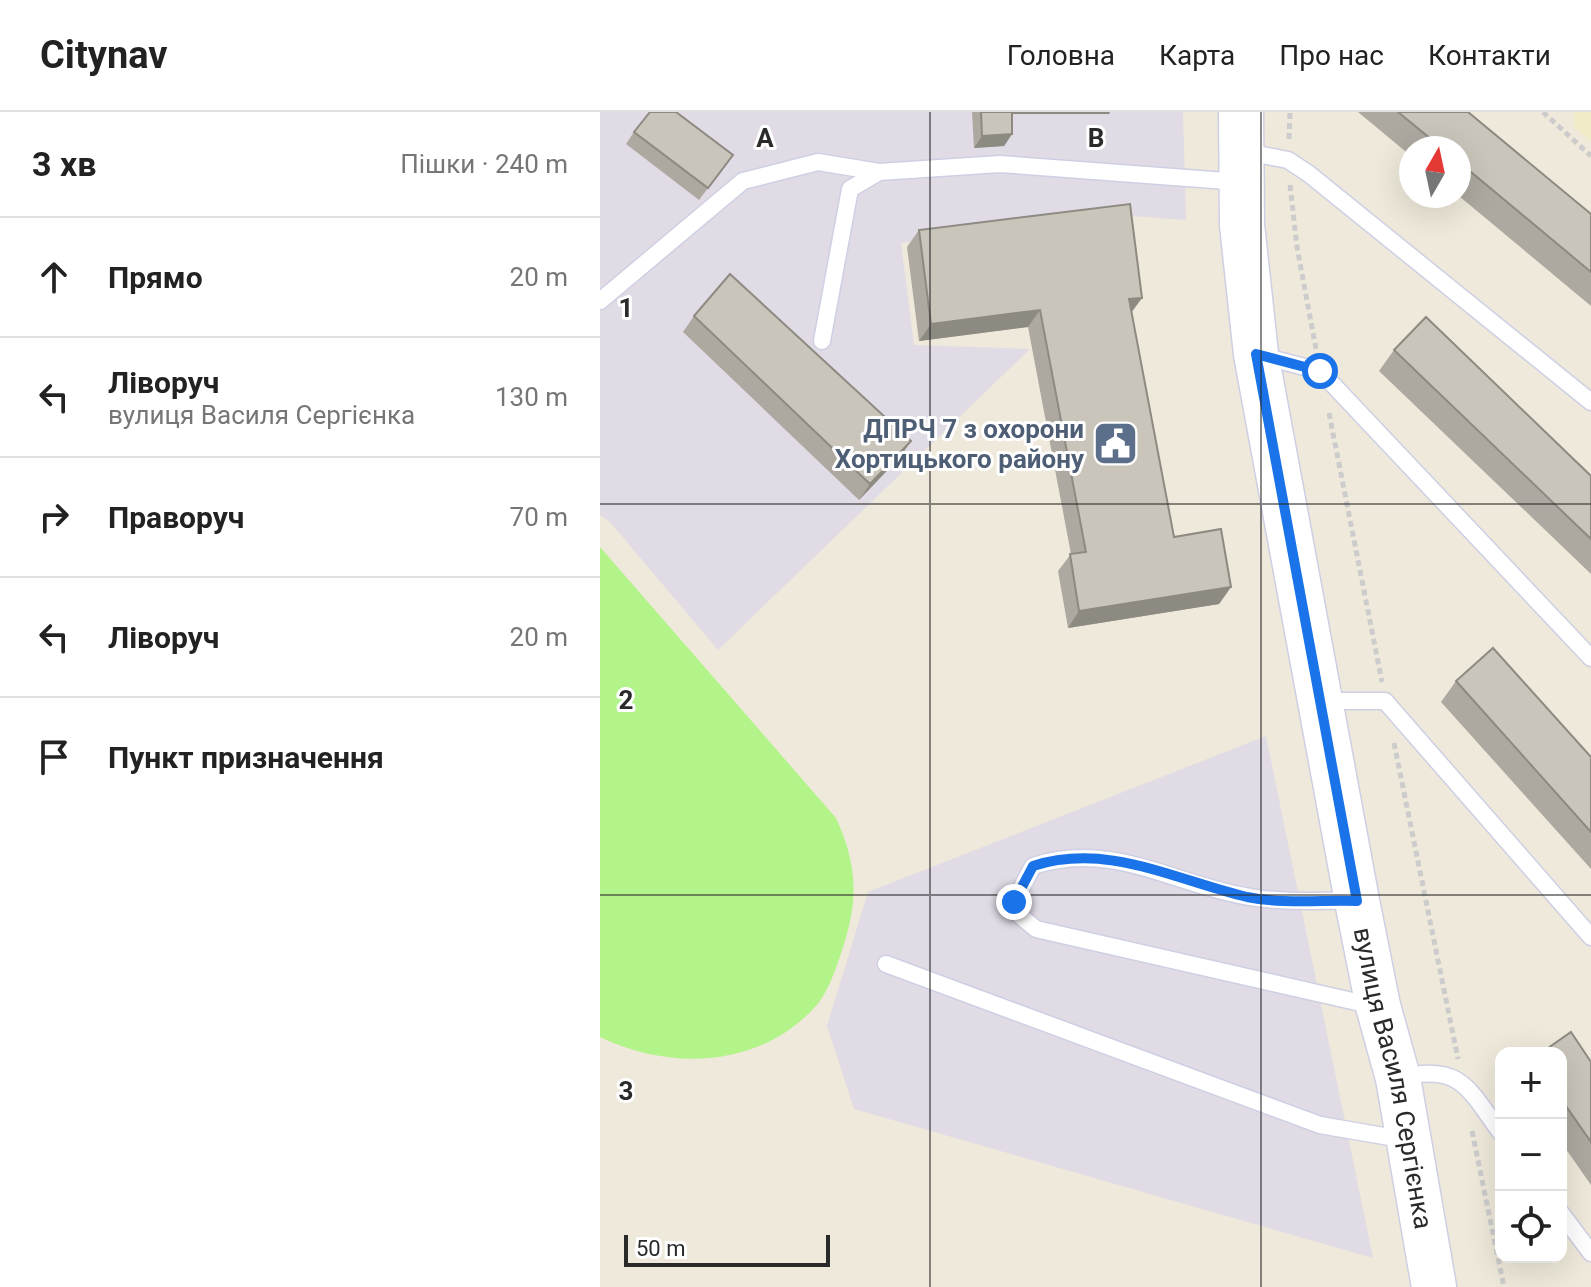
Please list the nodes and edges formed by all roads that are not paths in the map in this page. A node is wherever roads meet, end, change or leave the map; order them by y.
1 (1241, 148) edge
2 (879, 172) junction
3 (600, 301) edge
4 (822, 341) dead end
5 (1256, 354) junction
6 (1591, 402) edge
7 (1591, 658) edge
8 (1321, 702) junction
9 (1357, 901) junction
10 (1591, 937) edge
11 (886, 964) dead end
12 (1378, 1006) junction
13 (1398, 1078) junction
14 (1495, 1125) edge
15 (1409, 1140) junction
16 (1567, 1221) edge
17 (1591, 1253) edge
18 (1434, 1287) edge

1 - 2 lane
1 - 5 main road, вулиця Василя Сергієнка
1 - 6 lane
2 - 3 lane
2 - 4 lane
5 - 7 lane
5 - 8 main road, вулиця Василя Сергієнка
8 - 9 main road, вулиця Василя Сергієнка
8 - 10 lane
9 - 12 main road, вулиця Василя Сергієнка
9 - 12 lane
11 - 15 lane
12 - 13 main road, вулиця Василя Сергієнка
13 - 14 lane
13 - 15 main road, вулиця Василя Сергієнка
15 - 18 main road, вулиця Василя Сергієнка
16 - 17 lane

